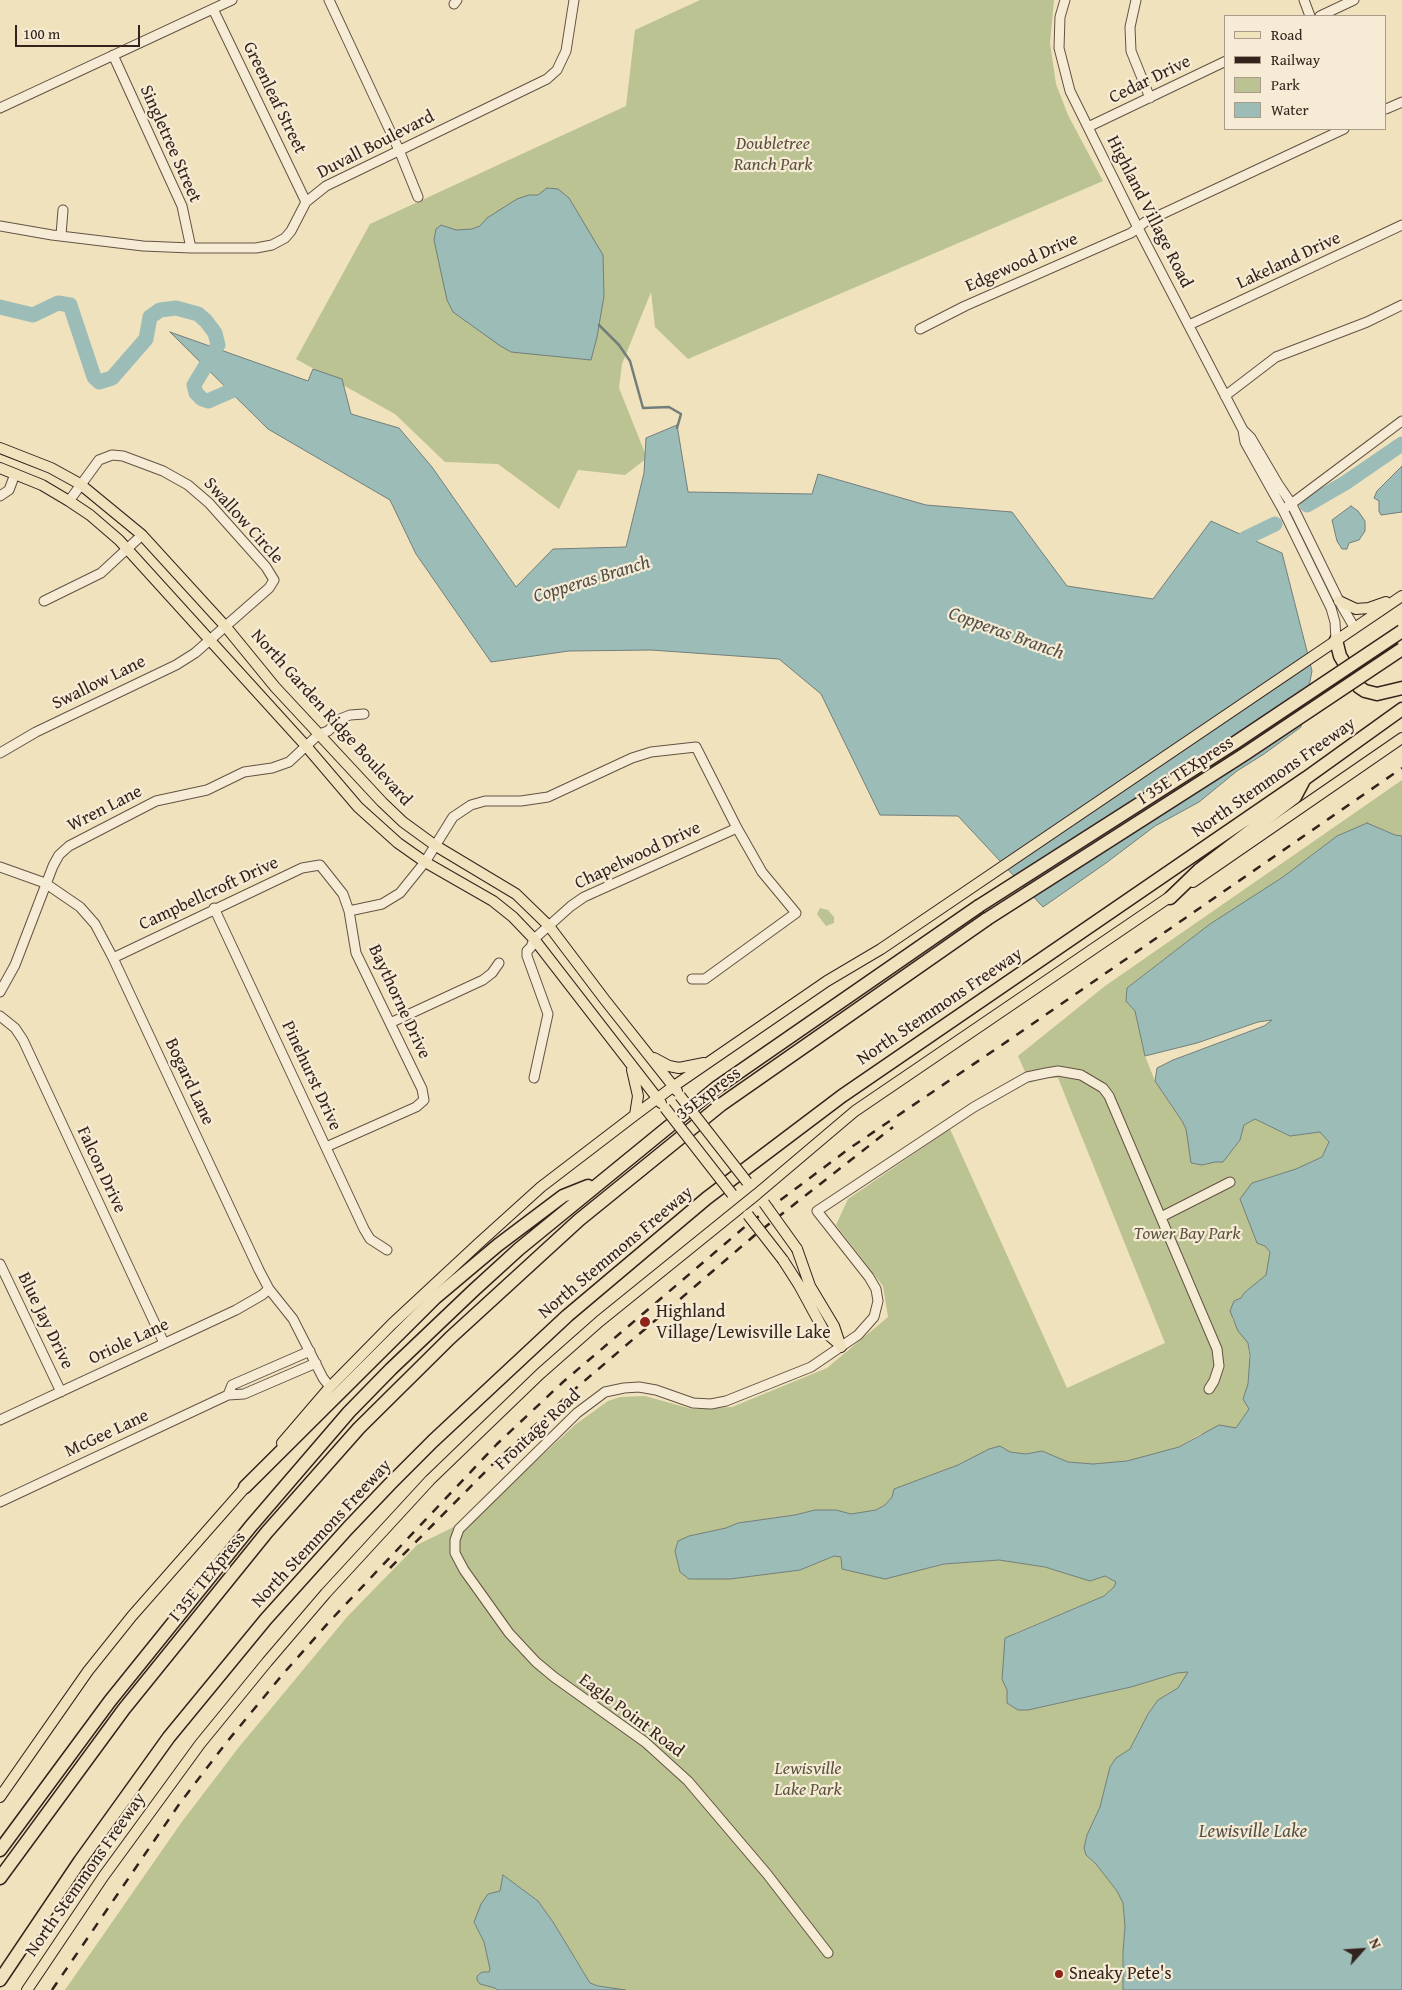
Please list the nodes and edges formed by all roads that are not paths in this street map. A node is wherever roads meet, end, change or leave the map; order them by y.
1 (232, 0) edge
2 (329, 0) edge
3 (574, 0) edge
4 (1065, 0) edge
5 (1136, 0) edge
6 (1304, 0) edge
7 (1354, 0) edge
8 (213, 9) junction
9 (1310, 15) edge
10 (1322, 15) edge
11 (113, 55) junction
12 (1224, 63) edge
13 (1150, 98) junction
14 (1402, 102) edge
15 (0, 108) edge
16 (1387, 109) edge
17 (1088, 128) junction
18 (1342, 130) edge
19 (398, 150) junction
20 (418, 197) dead end
21 (306, 202) junction
22 (63, 210) dead end
23 (1402, 225) edge
24 (0, 226) edge
25 (1138, 228) junction
26 (61, 235) junction
27 (190, 248) junction
28 (1402, 305) edge
29 (1189, 325) junction
30 (920, 329) dead end
31 (1225, 396) junction
32 (1402, 421) edge
33 (1242, 430) junction
34 (0, 448) edge
35 (0, 468) edge
36 (15, 474) junction
37 (80, 484) junction
38 (0, 496) edge
39 (69, 501) junction
40 (1291, 503) junction
41 (1283, 510) junction
42 (142, 535) junction
43 (128, 549) junction
44 (1400, 597) edge
45 (44, 601) dead end
46 (1340, 601) junction
47 (226, 627) junction
48 (1354, 627) junction
49 (1402, 631) edge
50 (211, 640) junction
51 (1336, 640) junction
52 (1402, 649) edge
53 (1402, 688) edge
54 (1402, 709) edge
55 (364, 714) dead end
56 (319, 734) junction
57 (1402, 738) edge
58 (306, 746) junction
59 (0, 752) edge
60 (1306, 778) junction
61 (737, 828) junction
62 (436, 846) junction
63 (425, 862) junction
64 (320, 865) joint
65 (0, 867) edge
66 (46, 883) junction
67 (1170, 898) junction
68 (214, 908) junction
69 (349, 912) junction
70 (987, 919) joint
71 (549, 926) junction
72 (534, 939) junction
73 (113, 958) junction
74 (499, 963) dead end
75 (692, 979) dead end
76 (0, 992) edge
77 (0, 1016) edge
78 (390, 1023) junction
79 (648, 1054) junction
80 (710, 1061) junction
81 (629, 1062) junction
82 (534, 1078) dead end
83 (674, 1086) junction
84 (658, 1099) junction
85 (635, 1115) junction
86 (326, 1147) junction
87 (602, 1180) junction
88 (1230, 1182) dead end
89 (757, 1194) junction
90 (741, 1206) junction
91 (1161, 1216) junction
92 (387, 1250) dead end
93 (0, 1264) edge
94 (269, 1289) junction
95 (469, 1319) joint
96 (164, 1343) junction
97 (841, 1346) junction
98 (310, 1351) junction
99 (316, 1363) junction
100 (330, 1387) junction
101 (1209, 1389) dead end
102 (61, 1392) junction
103 (228, 1395) junction
104 (0, 1420) edge
105 (245, 1487) junction
106 (0, 1502) edge
107 (464, 1523) joint
108 (0, 1797) edge
109 (26, 1842) junction
110 (0, 1850) edge
111 (0, 1878) edge
112 (0, 1891) edge
113 (828, 1954) dead end
114 (12, 1962) junction
115 (0, 1980) edge
116 (2, 1990) edge
117 (27, 1990) edge

1 - 8 street
2 - 19 street
3 - 19 street, Duvall Boulevard
4 - 17 street, Highland Village Road
5 - 13 street
6 - 9 street
7 - 10 street
8 - 11 street
8 - 21 street, Greenleaf Street
11 - 15 street
11 - 27 street, Singletree Street
12 - 13 street, Cedar Drive
13 - 17 street, Cedar Drive
14 - 16 street
17 - 25 street, Highland Village Road
18 - 25 street, Edgewood Drive
19 - 20 street
19 - 21 street, Duvall Boulevard
21 - 27 street, Duvall Boulevard
22 - 26 street
23 - 29 street, Lakeland Drive
24 - 26 street, Duvall Boulevard
25 - 29 street, Highland Village Road
25 - 30 street, Edgewood Drive
26 - 27 street, Duvall Boulevard
28 - 31 street
29 - 31 street, Highland Village Road
31 - 33 street, Highland Village Road
32 - 40 street
33 - 40 street, Highland Village Road
33 - 41 street, Highland Village Road
34 - 37 main road, North Garden Ridge Boulevard
35 - 36 main road, North Garden Ridge Boulevard
36 - 38 street
36 - 39 main road, North Garden Ridge Boulevard
37 - 39 street, Swallow Circle
37 - 42 main road, North Garden Ridge Boulevard
37 - 47 street, Swallow Circle
39 - 43 main road, North Garden Ridge Boulevard
40 - 41 street
40 - 46 street, Highland Village Road
41 - 51 street, Highland Village Road
42 - 43 street
42 - 47 main road, North Garden Ridge Boulevard
43 - 45 street
43 - 50 main road, North Garden Ridge Boulevard
44 - 46 main road
44 - 48 main road
46 - 48 street, Highland Village Road
47 - 50 street, Swallow Circle
47 - 56 main road, North Garden Ridge Boulevard
48 - 51 main road
49 - 87 highway, bridge
50 - 58 main road, North Garden Ridge Boulevard
50 - 59 street, Swallow Lane
51 - 53 highway
51 - 80 main road
52 - 70 highway, I 35E TEXpress, bridge
54 - 60 highway, North Stemmons Freeway
55 - 56 street, Wren Lane
56 - 58 street, Wren Lane
56 - 62 main road, North Garden Ridge Boulevard
57 - 67 main road, North Stemmons Freeway
58 - 63 main road, North Garden Ridge Boulevard
58 - 66 street, Wren Lane
60 - 67 highway
60 - 114 highway, North Stemmons Freeway
61 - 62 street
61 - 71 street, Chapelwood Drive
61 - 75 street
62 - 63 street
62 - 71 main road, North Garden Ridge Boulevard
63 - 69 street
63 - 72 main road, North Garden Ridge Boulevard
64 - 68 street, Campbellcroft Drive
64 - 69 street, Baythorne Drive
65 - 66 street, Bogard Lane
66 - 73 street, Bogard Lane
66 - 76 street, Wren Lane
67 - 89 main road, North Stemmons Freeway
68 - 73 street, Campbellcroft Drive
68 - 86 street, Pinehurst Drive
69 - 78 street, Baythorne Drive
70 - 95 highway, 35Express
71 - 72 street, Chapelwood Drive
71 - 79 main road, North Garden Ridge Boulevard
72 - 81 main road, North Garden Ridge Boulevard
72 - 82 street
73 - 94 street, Bogard Lane
74 - 78 street
77 - 96 street, Falcon Drive
78 - 86 street, Baythorne Drive
79 - 80 main road
79 - 83 main road, North Garden Ridge Boulevard
80 - 83 main road
81 - 84 main road, North Garden Ridge Boulevard
81 - 85 main road
83 - 84 main road
83 - 89 main road, North Garden Ridge Boulevard, bridge
84 - 85 main road
84 - 90 main road, North Garden Ridge Boulevard, bridge
85 - 100 main road
86 - 92 street, Pinehurst Drive
87 - 105 highway
87 - 110 highway
88 - 91 street
89 - 90 main road, North Stemmons Freeway
89 - 97 main road, North Garden Ridge Boulevard, bridge
90 - 97 main road, North Garden Ridge Boulevard, bridge
90 - 117 main road, North Stemmons Freeway
91 - 97 street, Frontage Road
91 - 101 street
93 - 102 street, Blue Jay Drive
94 - 96 street, Oriole Lane
94 - 98 street, Bogard Lane
95 - 109 highway, I 35E TEXpress
96 - 102 street, Oriole Lane
97 - 107 street, Frontage Road
98 - 99 street, Bogard Lane
98 - 103 street, McGee Lane
99 - 100 street, Bogard Lane
99 - 103 street, McGee Lane
100 - 105 main road
102 - 104 street, Oriole Lane
103 - 106 street, McGee Lane
105 - 108 main road
107 - 113 street, Eagle Point Road
109 - 111 highway, I 35E TEXpress
109 - 112 highway
114 - 115 highway, North Stemmons Freeway
114 - 116 highway

